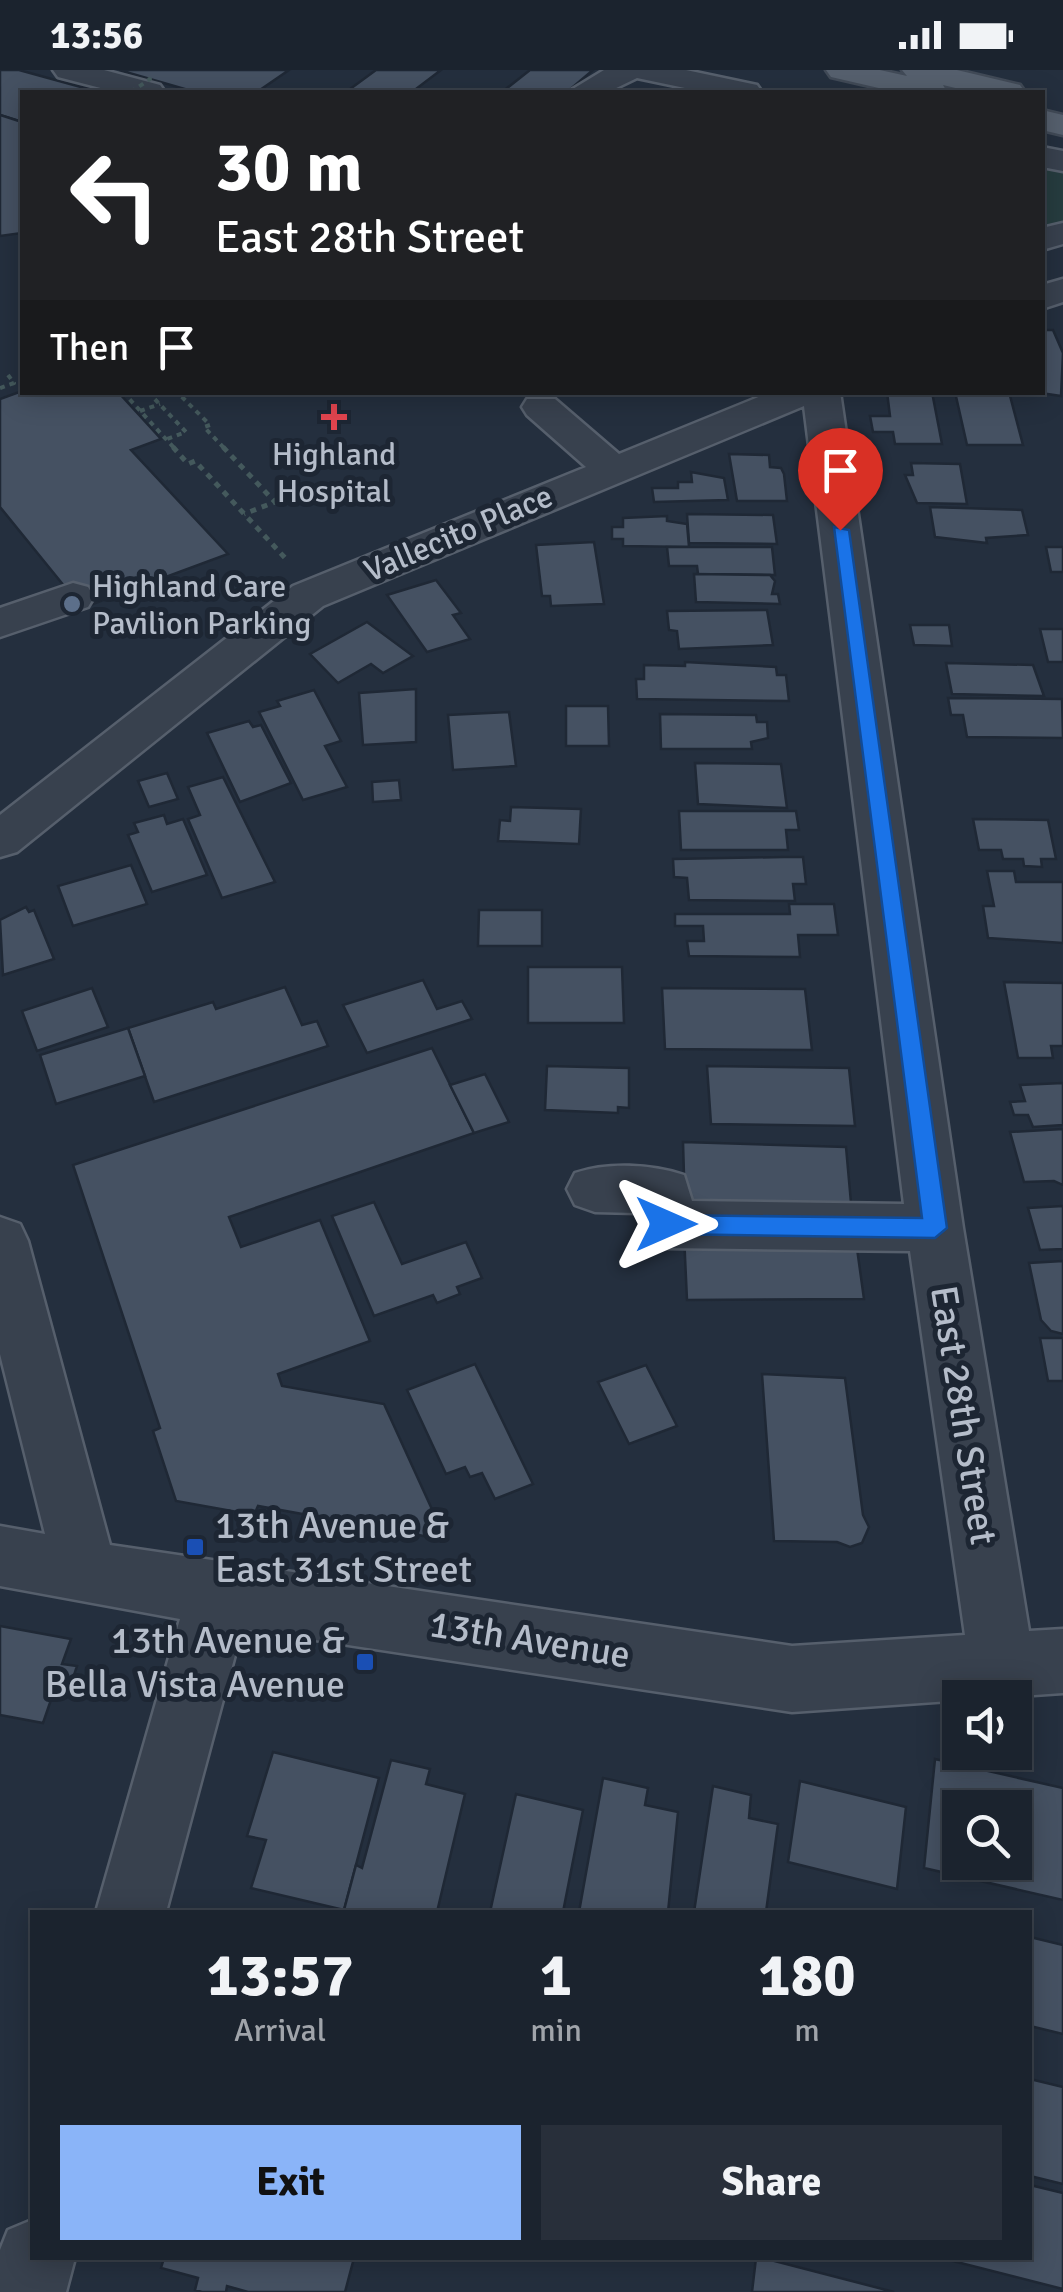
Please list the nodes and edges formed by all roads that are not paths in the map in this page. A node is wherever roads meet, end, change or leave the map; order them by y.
1 (69, 70) edge
2 (842, 70) edge
3 (918, 70) edge
4 (643, 71) edge
5 (147, 86) edge
6 (590, 90) edge
7 (620, 90) edge
8 (736, 90) edge
9 (924, 90) edge
10 (1001, 90) edge
11 (798, 395) edge
12 (822, 395) edge
13 (541, 407) dead end
14 (612, 469) junction
15 (73, 597) dead end
16 (0, 623) edge
17 (0, 840) edge
18 (595, 1189) dead end
19 (935, 1228) junction
20 (0, 1241) edge
21 (0, 1556) edge
22 (86, 1572) junction
23 (218, 1596) junction
24 (1032, 1663) edge
25 (132, 1910) edge
26 (35, 2260) edge
27 (27, 2292) edge

1 - 5 street
2 - 9 main road
3 - 10 main road
4 - 6 street
4 - 7 street
4 - 8 street
11 - 14 street, Vallecito Place
12 - 19 street, East 28th Street
13 - 14 street
14 - 17 street, Vallecito Place
15 - 16 street
18 - 19 street
19 - 24 street, East 28th Street
20 - 22 street
21 - 22 street, 13th Avenue
22 - 23 street, 13th Avenue
23 - 24 street, 13th Avenue
23 - 25 street
26 - 27 street

